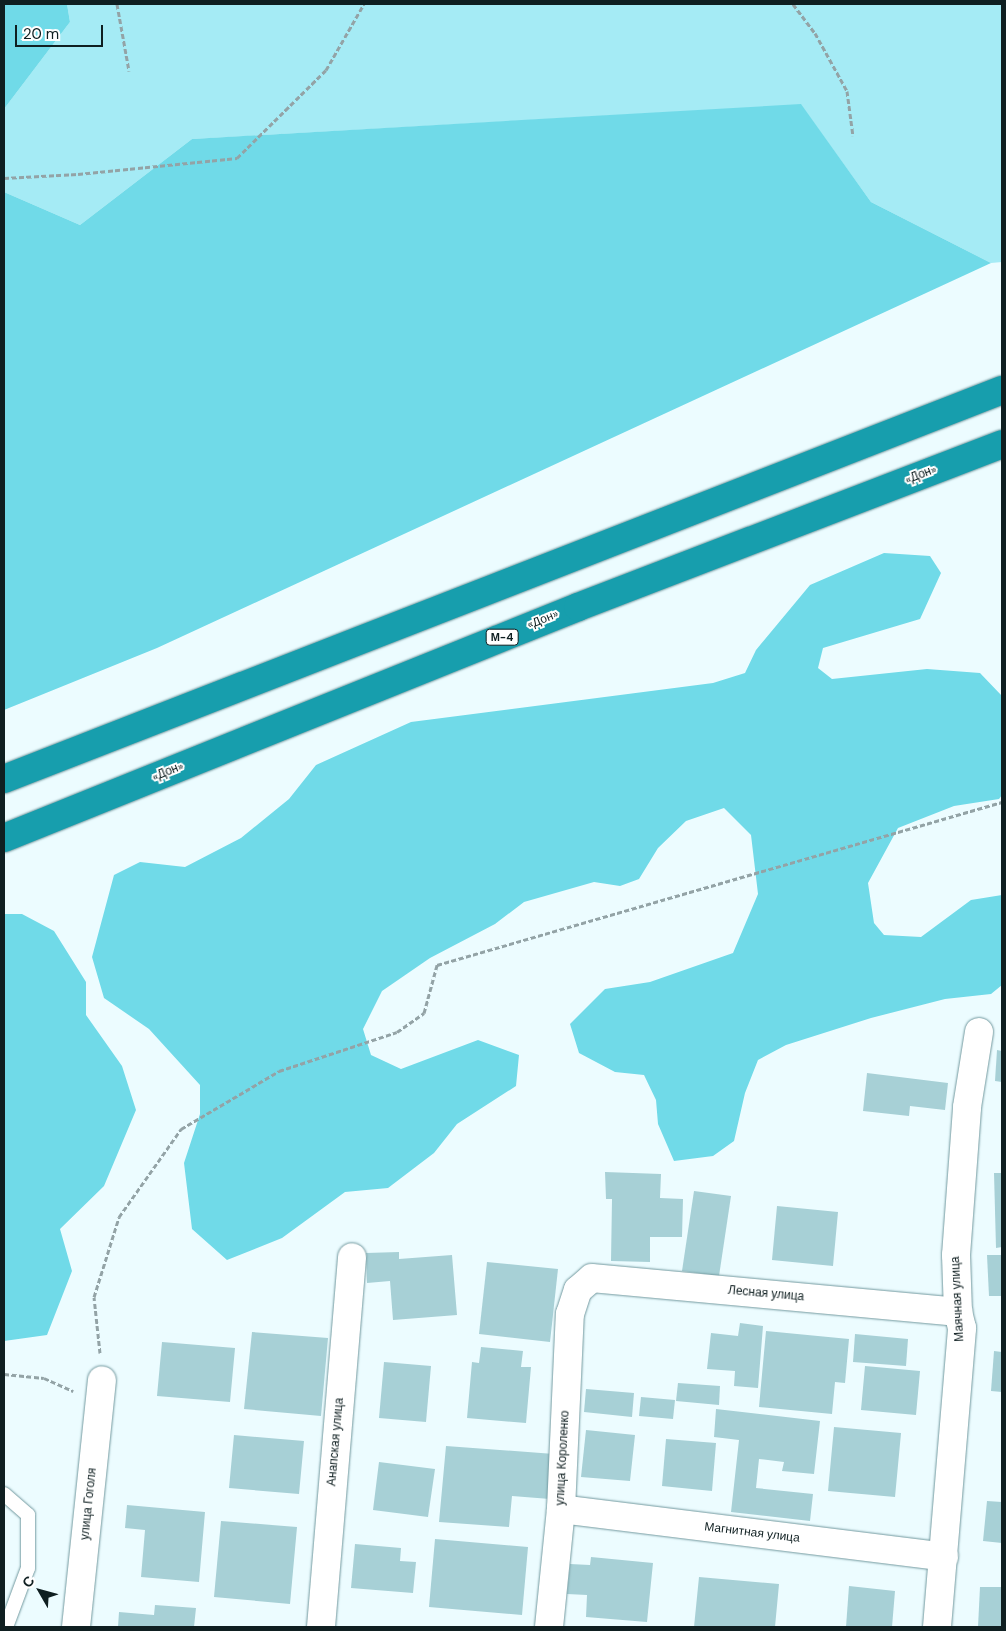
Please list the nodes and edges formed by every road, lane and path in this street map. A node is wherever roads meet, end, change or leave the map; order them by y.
1 (117, 4) edge
2 (364, 4) edge
3 (793, 4) edge
4 (129, 71) dead end
5 (853, 136) dead end
6 (4, 178) edge
7 (1002, 390) edge
8 (1002, 444) edge
9 (4, 779) edge
10 (1002, 802) edge
11 (4, 838) edge
12 (979, 1032) dead end
13 (352, 1257) dead end
14 (578, 1290) joint
15 (958, 1312) junction
16 (4, 1374) edge
17 (101, 1391) junction
18 (4, 1494) edge
19 (561, 1508) junction
20 (944, 1557) junction
21 (6, 1627) edge
22 (76, 1627) edge
23 (321, 1627) edge
24 (549, 1627) edge
25 (937, 1627) edge

1 - 4 path
2 - 6 path
3 - 5 path
7 - 9 highway
8 - 11 highway, «Дон» / М-4
10 - 17 path
12 - 15 street, Маячная улица
13 - 23 street, Анапская улица
14 - 15 street, Лесная улица
14 - 19 street, улица Короленко
15 - 20 street, Маячная улица
16 - 17 path
17 - 22 street, улица Гоголя
18 - 21 lane
19 - 20 street, Магнитная улица
19 - 24 street, улица Короленко
20 - 25 street, Маячная улица

